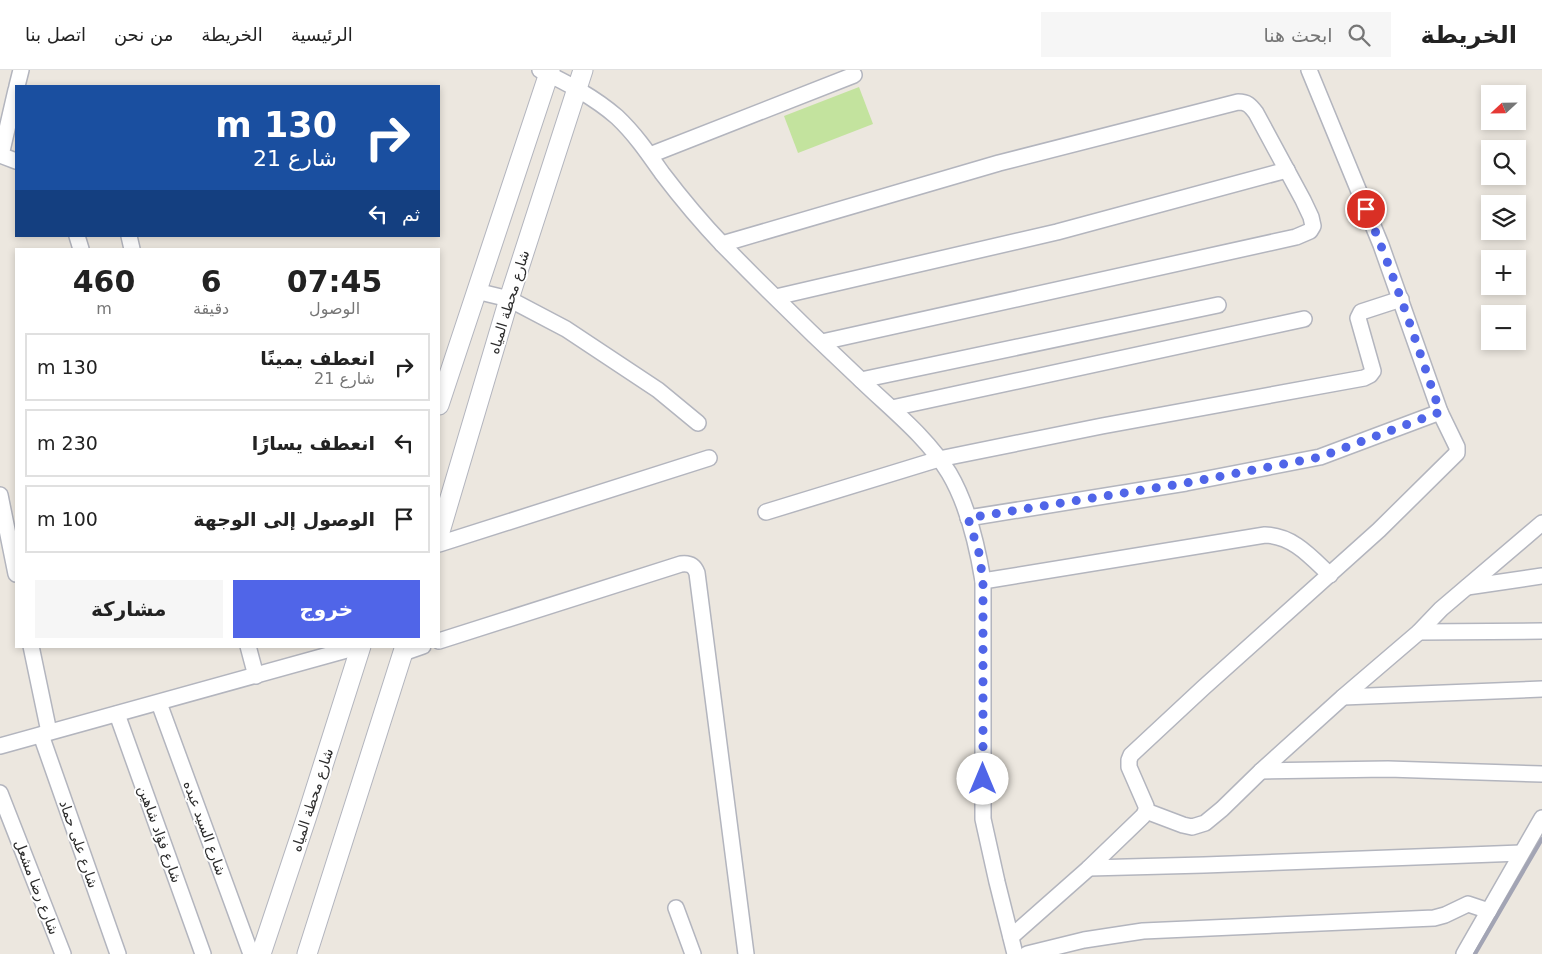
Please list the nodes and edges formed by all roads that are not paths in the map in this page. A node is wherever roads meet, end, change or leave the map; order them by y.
1 (21, 70) edge
2 (583, 70) edge
3 (1309, 70) edge
4 (546, 71) edge
5 (854, 75) dead end
6 (18, 85) edge
7 (577, 88) junction
8 (15, 96) edge
9 (0, 155) edge
10 (650, 155) junction
11 (520, 159) junction
12 (15, 161) edge
13 (551, 170) junction
14 (1287, 170) junction
15 (722, 244) junction
16 (476, 291) junction
17 (776, 297) junction
18 (509, 299) junction
19 (1401, 299) junction
20 (1218, 305) dead end
21 (1304, 319) dead end
22 (822, 342) junction
23 (861, 380) junction
24 (440, 402) edge
25 (892, 408) junction
26 (1440, 412) junction
27 (698, 423) dead end
28 (709, 458) dead end
29 (939, 459) junction
30 (0, 495) edge
31 (766, 512) dead end
32 (968, 518) junction
33 (1542, 523) edge
34 (440, 532) edge
35 (440, 544) edge
36 (15, 569) edge
37 (1330, 574) junction
38 (1542, 576) edge
39 (983, 581) junction
40 (1467, 587) junction
41 (1542, 631) edge
42 (1418, 632) junction
43 (440, 641) edge
44 (31, 648) edge
45 (249, 648) edge
46 (354, 648) edge
47 (360, 648) edge
48 (404, 650) edge
49 (256, 676) junction
50 (1542, 689) edge
51 (1343, 697) junction
52 (159, 703) junction
53 (117, 714) junction
54 (45, 733) junction
55 (0, 746) edge
56 (1261, 771) junction
57 (1542, 774) edge
58 (0, 793) edge
59 (1146, 811) junction
60 (1542, 818) edge
61 (1521, 853) junction
62 (1089, 868) junction
63 (676, 908) dead end
64 (1488, 911) junction
65 (1011, 937) junction
66 (63, 954) edge
67 (118, 954) edge
68 (203, 954) edge
69 (251, 954) edge
70 (261, 954) edge
71 (307, 954) edge
72 (693, 954) edge
73 (746, 954) edge
74 (1015, 954) edge
75 (1027, 954) edge
76 (1464, 954) edge

1 - 6 street
2 - 7 street, شارع محطة المياه
3 - 19 street
4 - 7 street
4 - 11 street
5 - 10 street
7 - 10 street
7 - 13 street, شارع محطة المياه
8 - 9 street
9 - 12 street
10 - 15 street
11 - 13 street
11 - 16 street
13 - 18 street, شارع محطة المياه
14 - 15 street
14 - 17 street
14 - 22 street
15 - 17 street
16 - 18 street
16 - 24 street
17 - 22 street
18 - 27 street
18 - 34 street, شارع محطة المياه
19 - 26 street
19 - 29 street
20 - 23 street
21 - 25 street
22 - 23 street
23 - 25 street
25 - 29 street
26 - 32 street
26 - 37 street
28 - 35 street
29 - 31 street
29 - 32 street
30 - 36 street
32 - 39 street
33 - 40 street
37 - 39 street
37 - 59 street
38 - 40 street
39 - 65 street
40 - 42 street
41 - 42 street
42 - 51 street
43 - 73 street
44 - 54 street, شارع على حماد
45 - 49 street
46 - 49 street
47 - 70 street, شارع محطة المياه
48 - 71 street
49 - 52 street
50 - 51 street
51 - 56 street
52 - 53 street
52 - 69 street, شارع السيد عبده
53 - 54 street
53 - 68 street, شارع فؤاد شاهين
54 - 55 street
54 - 67 street, شارع على حماد
56 - 57 street
56 - 59 street
58 - 66 street, شارع رضا مشعل
59 - 62 street
60 - 61 street
61 - 62 street
61 - 64 street
62 - 65 street
63 - 72 street
64 - 75 street
64 - 76 street
65 - 74 street

